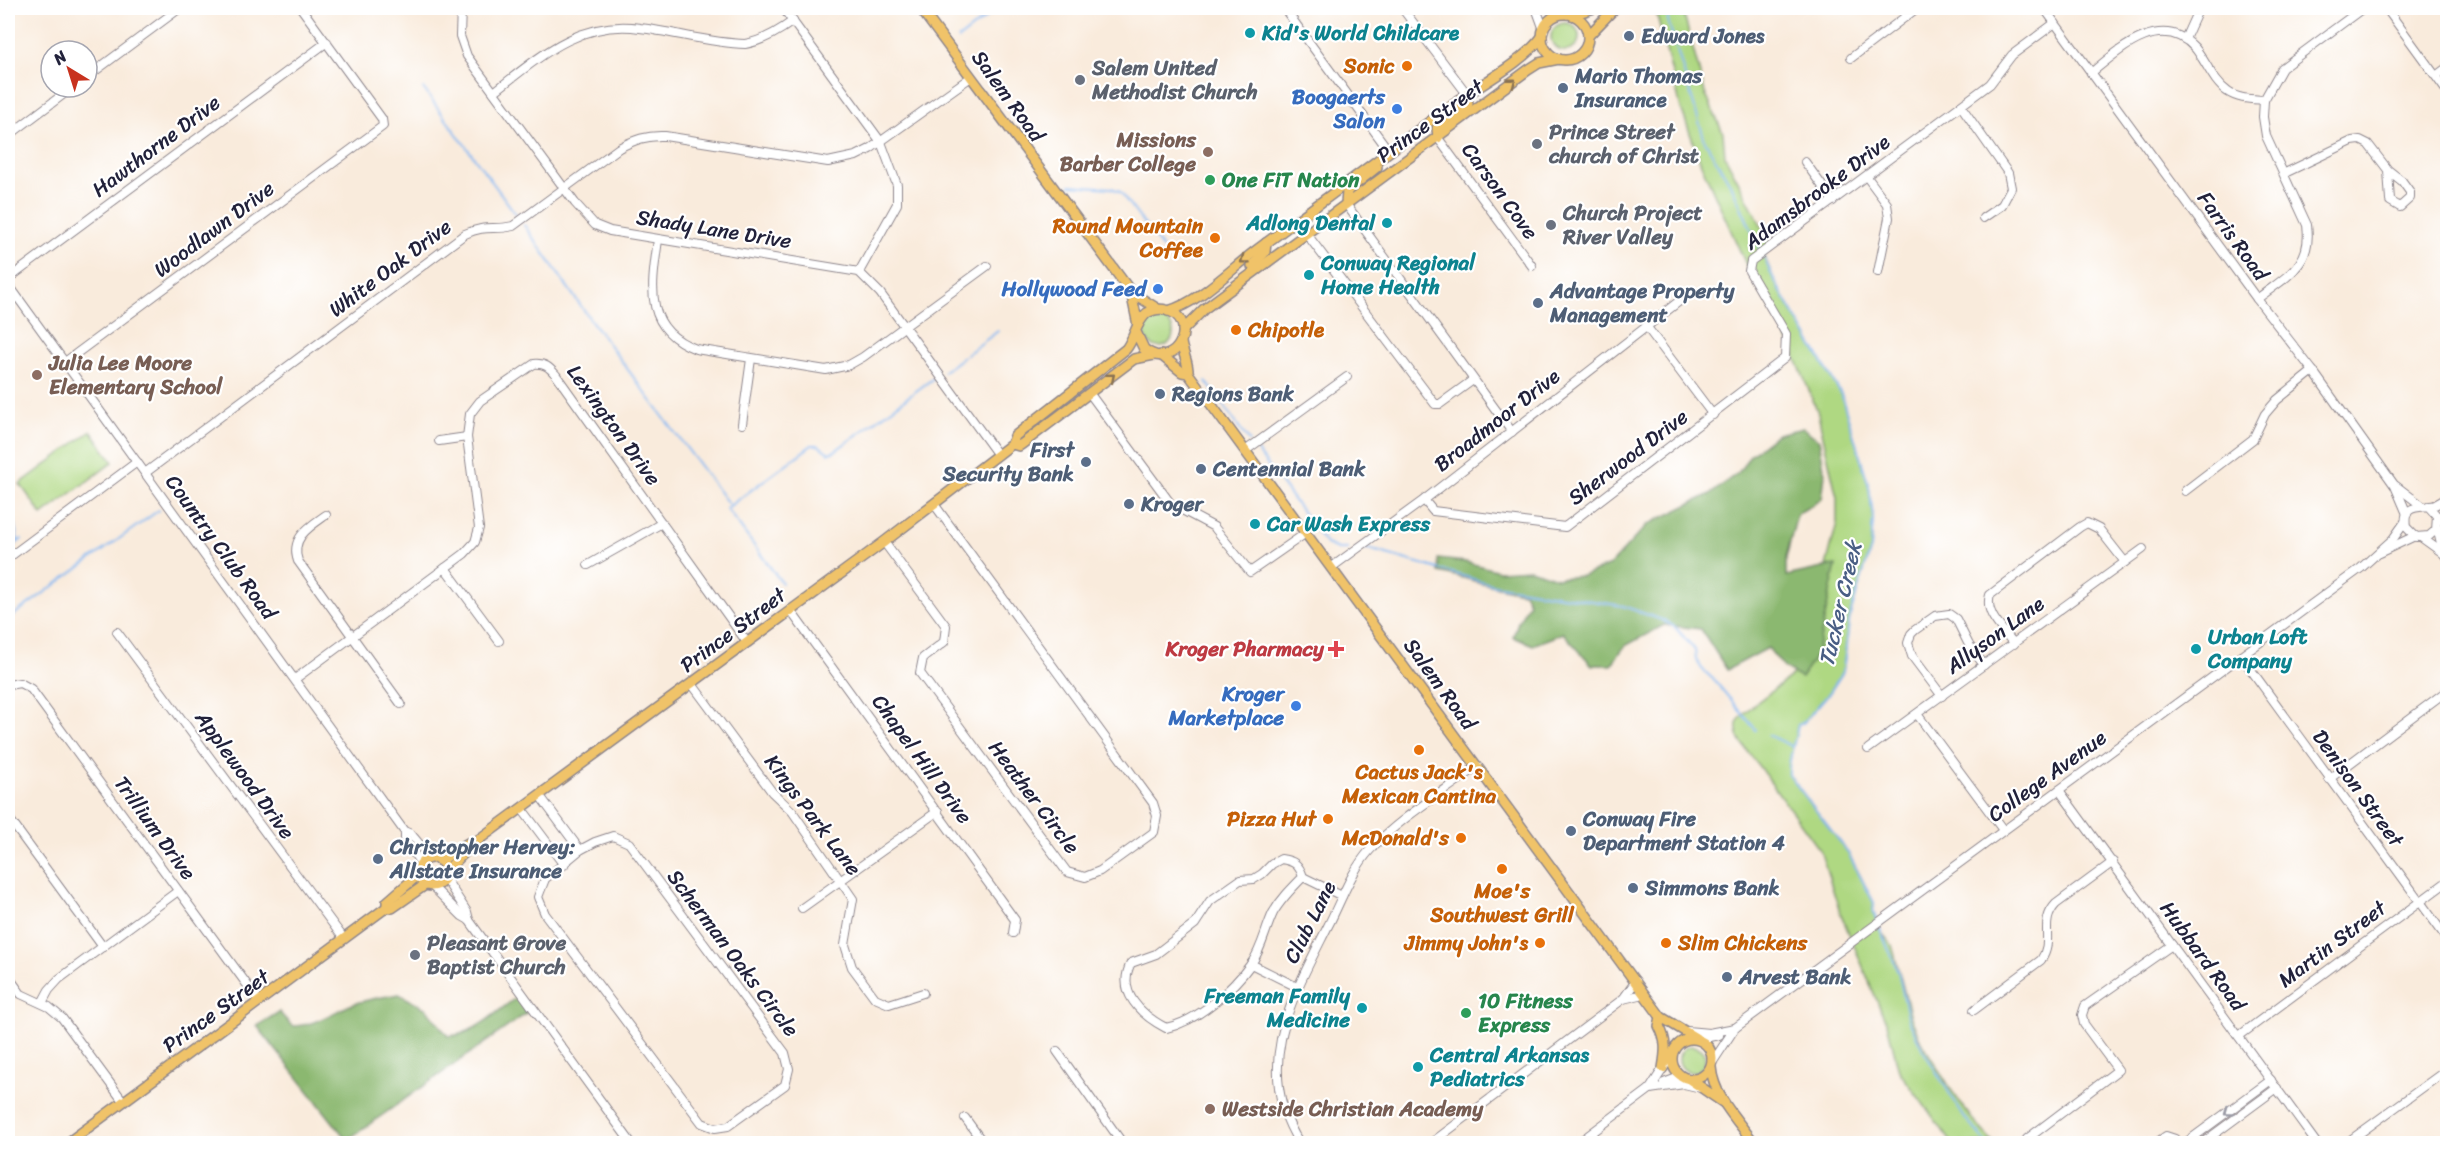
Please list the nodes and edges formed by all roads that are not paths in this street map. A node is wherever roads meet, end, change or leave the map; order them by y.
1 (180, 8) edge
2 (301, 8) edge
3 (461, 8) edge
4 (783, 8) edge
5 (920, 8) edge
6 (1284, 8) edge
7 (1402, 8) edge
8 (1536, 8) edge
9 (1554, 8) edge
10 (1594, 8) edge
11 (1615, 8) edge
12 (1917, 8) edge
13 (2044, 8) edge
14 (2199, 8) edge
15 (2363, 8) edge
16 (2386, 8) edge
17 (1569, 15) junction
18 (793, 21) junction
19 (2055, 23) junction
20 (1543, 33) junction
21 (1588, 36) junction
22 (2185, 39) junction
23 (327, 42) junction
24 (1851, 58) dead end
25 (1559, 59) junction
26 (2448, 67) edge
27 (99, 68) edge
28 (2091, 73) junction
29 (971, 76) junction
30 (2436, 76) junction
31 (494, 92) junction
32 (2448, 93) edge
33 (1467, 94) junction
34 (57, 99) edge
35 (1458, 100) junction
36 (2264, 100) junction
37 (1961, 106) junction
38 (1448, 130) junction
39 (8, 136) edge
40 (1438, 138) junction
41 (881, 142) junction
42 (1389, 151) junction
43 (1381, 158) junction
44 (1805, 162) dead end
45 (2388, 170) dead end
46 (2284, 173) junction
47 (1868, 177) junction
48 (565, 189) junction
49 (1358, 196) junction
50 (1833, 201) junction
51 (1346, 204) junction
52 (1983, 218) dead end
53 (1306, 233) junction
54 (658, 240) junction
55 (1266, 243) junction
56 (987, 266) dead end
57 (1532, 266) dead end
58 (859, 272) junction
59 (1878, 272) dead end
60 (8, 282) edge
61 (1236, 285) junction
62 (1131, 292) junction
63 (1682, 299) dead end
64 (2257, 299) junction
65 (1158, 309) junction
66 (1168, 311) junction
67 (905, 326) junction
68 (1646, 326) junction
69 (1137, 328) junction
70 (1183, 330) junction
71 (1181, 342) junction
72 (1158, 355) junction
73 (751, 359) junction
74 (65, 362) junction
75 (2313, 371) junction
76 (1188, 373) junction
77 (1347, 377) dead end
78 (1473, 380) junction
79 (1090, 394) junction
80 (1713, 415) junction
81 (742, 424) dead end
82 (1512, 432) junction
83 (467, 437) junction
84 (439, 441) dead end
85 (1017, 444) junction
86 (1245, 451) junction
87 (998, 455) junction
88 (137, 462) junction
89 (145, 474) junction
90 (2395, 486) junction
91 (2185, 491) dead end
92 (2448, 498) edge
93 (1424, 500) junction
94 (934, 504) junction
95 (2424, 506) junction
96 (2448, 507) edge
97 (326, 515) dead end
98 (2406, 518) junction
99 (662, 523) junction
100 (2437, 524) junction
101 (1306, 533) junction
102 (2418, 537) junction
103 (884, 542) junction
104 (2143, 549) dead end
105 (2379, 553) junction
106 (2445, 556) edge
107 (8, 558) edge
108 (2124, 562) junction
109 (588, 565) dead end
110 (1332, 567) junction
111 (445, 568) junction
112 (790, 610) junction
113 (117, 632) dead end
114 (352, 637) junction
115 (499, 641) dead end
116 (746, 641) junction
117 (2014, 644) junction
118 (2241, 656) junction
119 (1984, 665) junction
120 (295, 679) junction
121 (692, 684) junction
122 (8, 686) edge
123 (2448, 690) edge
124 (1941, 696) junction
125 (401, 704) dead end
126 (1917, 714) junction
127 (1868, 749) dead end
128 (1478, 766) junction
129 (2330, 779) junction
130 (2059, 790) junction
131 (540, 796) junction
132 (522, 809) junction
133 (938, 811) junction
134 (8, 817) edge
135 (2003, 830) junction
136 (405, 832) junction
137 (474, 843) junction
138 (580, 850) junction
139 (435, 859) junction
140 (2113, 862) junction
141 (421, 864) junction
142 (564, 865) junction
143 (446, 874) junction
144 (418, 875) junction
145 (1303, 877) junction
146 (842, 880) junction
147 (2448, 880) edge
148 (429, 886) junction
149 (178, 891) junction
150 (1342, 896) junction
151 (2419, 902) junction
152 (387, 907) junction
153 (802, 908) dead end
154 (469, 920) junction
155 (1013, 933) dead end
156 (344, 939) junction
157 (2448, 940) edge
158 (2172, 945) junction
159 (103, 947) junction
160 (1251, 964) junction
161 (8, 976) edge
162 (1635, 981) junction
163 (1297, 987) junction
164 (923, 993) dead end
165 (1644, 994) junction
166 (1623, 999) junction
167 (259, 1001) junction
168 (42, 1003) junction
169 (1974, 1010) dead end
170 (1661, 1020) junction
171 (1733, 1028) junction
172 (1687, 1031) junction
173 (2239, 1036) junction
174 (1698, 1039) junction
175 (1057, 1051) dead end
176 (1672, 1053) junction
177 (1713, 1062) junction
178 (1663, 1068) junction
179 (2448, 1069) edge
180 (1687, 1078) junction
181 (2271, 1080) junction
182 (2277, 1088) junction
183 (1652, 1089) junction
184 (1703, 1089) junction
185 (1723, 1099) junction
186 (123, 1101) junction
187 (965, 1118) dead end
188 (66, 1143) edge
189 (632, 1143) edge
190 (984, 1143) edge
191 (1124, 1143) edge
192 (1300, 1143) edge
193 (1430, 1143) edge
194 (1577, 1143) edge
195 (1755, 1143) edge
196 (2026, 1143) edge
197 (2155, 1143) edge
198 (2179, 1143) edge
199 (2184, 1143) edge
200 (2201, 1143) edge
201 (2317, 1143) edge
202 (2344, 1143) edge

1 - 27 street
2 - 23 street
3 - 31 street, Shady Lane Drive
4 - 18 street
5 - 29 main road, Salem Road
6 - 42 street
7 - 33 street
8 - 20 street
9 - 17 street
10 - 17 main road
11 - 21 main road
12 - 24 street
13 - 19 street, Farris Road
14 - 22 street
15 - 36 street
16 - 30 street
17 - 20 main road
17 - 21 main road
18 - 31 street
18 - 41 street
19 - 28 street, Farris Road
19 - 37 street, Adamsbrooke Drive
20 - 25 main road
20 - 33 main road, Prince Street
21 - 25 main road
22 - 28 street
22 - 36 street
23 - 60 street, Hawthorne Drive
23 - 74 street, Woodlawn Drive
38 -> 25 main road, Prince Street
26 - 30 street
28 - 64 street, Farris Road
29 - 41 street, White Oak Drive
29 - 62 main road, Salem Road
30 - 32 street
31 - 48 street, Shady Lane Drive
33 - 35 main road, Prince Street
33 - 38 main road
34 - 39 street
35 - 40 main road
35 - 42 main road, Prince Street
36 - 46 street
37 - 47 street, Adamsbrooke Drive
37 - 52 street
38 - 40 main road, Prince Street
40 - 49 main road, Prince Street
40 - 57 street, Carson Cove
41 - 48 street, White Oak Drive
41 - 58 street
42 - 43 main road, Prince Street
42 - 49 main road
43 - 51 main road
43 - 55 main road, Prince Street
44 - 50 street
45 - 46 street
46 - 64 street
47 - 50 street, Adamsbrooke Drive
47 - 59 street
48 - 54 street, Shady Lane Drive
48 - 89 street, White Oak Drive
49 - 51 main road, Prince Street
50 - 80 street, Adamsbrooke Drive
51 - 53 main road, Prince Street
51 - 78 street
53 - 61 main road, Prince Street
53 - 78 street
54 - 58 street, Shady Lane Drive
54 - 73 street
55 - 61 main road
55 -> 66 main road, Prince Street
56 - 67 street
58 - 67 street
60 - 74 street, Country Club Road
61 - 70 main road, Prince Street
62 - 65 main road, Salem Road
62 - 69 main road, Salem Road
63 - 68 street, Broadmoor Drive
64 - 75 street, Farris Road
65 - 66 main road
65 - 69 main road
66 - 70 main road
67 - 73 street
67 - 87 street
68 - 80 street
68 - 82 street, Broadmoor Drive
69 - 72 main road
69 - 85 main road, Prince Street
70 - 71 main road
71 - 72 main road
71 - 76 main road, Salem Road
72 - 76 main road, Salem Road
79 -> 72 main road, Prince Street
73 - 81 street
74 - 88 street, Country Club Road
75 - 90 street, Farris Road
75 - 91 street
76 - 86 main road, Salem Road
77 - 86 street
78 - 82 street
79 - 85 main road, Prince Street
79 - 101 street
80 - 93 street, Sherwood Drive
82 - 93 street, Broadmoor Drive
83 - 84 street
83 - 99 street, Lexington Drive
83 - 111 street, Lexington Drive
85 - 87 main road, Prince Street
86 - 101 main road, Salem Road
87 - 94 main road, Prince Street
88 - 89 street, Country Club Road
88 - 107 street
89 - 120 street, Country Club Road
90 - 95 street, Farris Road
90 - 98 street, Farris Road
92 - 95 street
93 - 110 street, Broadmoor Drive
94 - 103 main road, Prince Street
94 - 103 street, Heather Circle
95 - 98 street
95 - 100 street
96 - 100 street
97 - 114 street
98 - 102 street
98 - 105 street, College Avenue
99 - 109 street
99 - 116 street, Lexington Drive
100 - 102 street
100 - 106 street
101 - 110 main road, Salem Road
102 - 105 street, College Avenue
102 - 106 street
103 - 112 main road, Prince Street
104 - 108 street, Allyson Lane
105 - 118 street, College Avenue
108 - 117 street, Allyson Lane
108 - 117 street
110 - 128 main road, Salem Road
111 - 114 street, Lexington Drive
111 - 115 street
112 - 116 main road, Prince Street
112 - 133 street, Chapel Hill Drive
113 - 156 street, Applewood Drive
114 - 120 street, Lexington Drive
114 - 125 street
116 - 121 main road, Prince Street
117 - 119 street, Allyson Lane
118 - 129 street, Denison Street
118 - 130 street, College Avenue
119 - 124 street, Allyson Lane
119 - 124 street
120 - 136 street, Country Club Road
121 - 131 main road, Prince Street
121 - 146 street, Kings Park Lane
122 - 149 street, Trillium Drive
123 - 129 street
124 - 126 street, Allyson Lane
126 - 127 street, Allyson Lane
126 - 135 street
128 - 150 street, Club Lane
128 - 162 main road, Salem Road
129 - 151 street, Denison Street
130 - 135 street, College Avenue
130 - 140 street, Hubbard Road
131 - 132 main road, Prince Street
131 - 138 street
132 - 137 main road, Prince Street
132 - 142 street
133 - 146 street
133 - 155 street, Chapel Hill Drive
134 - 159 street
135 - 171 street, College Avenue
136 - 139 street, Country Club Road
136 - 141 street, Country Club Road
137 - 139 main road, Prince Street
137 - 143 main road, Prince Street
138 - 142 street, Scherman Oaks Circle
138 - 142 street, Scherman Oaks Circle
139 - 141 main road
139 - 143 main road
140 - 158 street, Hubbard Road
140 - 169 street
141 - 144 main road
143 - 148 main road
143 - 154 street
144 - 148 main road
144 - 152 main road, Prince Street
145 - 150 street
145 - 160 street
145 - 160 street
146 - 153 street
146 - 164 street, Kings Park Lane
147 - 151 street, Martin Street
148 - 152 main road, Prince Street
148 - 154 street
149 - 159 street
149 - 167 street, Trillium Drive
150 - 163 street, Club Lane
151 - 157 street, Denison Street
151 - 173 street, Martin Street
152 - 156 main road, Prince Street
154 - 189 street
156 - 167 main road, Prince Street
158 - 173 street, Hubbard Road
158 - 196 street
159 - 168 street
160 - 163 street
161 - 168 street
162 - 165 main road, Salem Road
162 - 166 street
163 - 192 street, Club Lane
165 - 166 street
165 - 170 main road, Salem Road
166 - 193 street
167 - 186 main road, Prince Street
168 - 186 street
170 - 172 main road, Salem Road
170 - 176 main road, Salem Road
170 - 178 main road
171 - 172 street
171 - 174 street, College Avenue
171 - 177 street, College Avenue
172 - 174 main road, Salem Road
173 - 181 street, Hubbard Road
174 - 176 main road
174 - 177 main road
175 - 191 street
176 - 178 street
176 - 180 main road
177 - 180 main road
177 - 185 main road
178 - 183 street
179 - 202 street
180 - 183 street
180 - 184 main road
181 - 182 street, Hubbard Road
181 -> 199 street
182 - 200 street
182 - 201 street, Hubbard Road
183 - 184 street
183 - 194 street
184 - 185 main road
185 - 195 main road
186 - 188 main road, Prince Street
187 - 190 street
197 - 198 street

